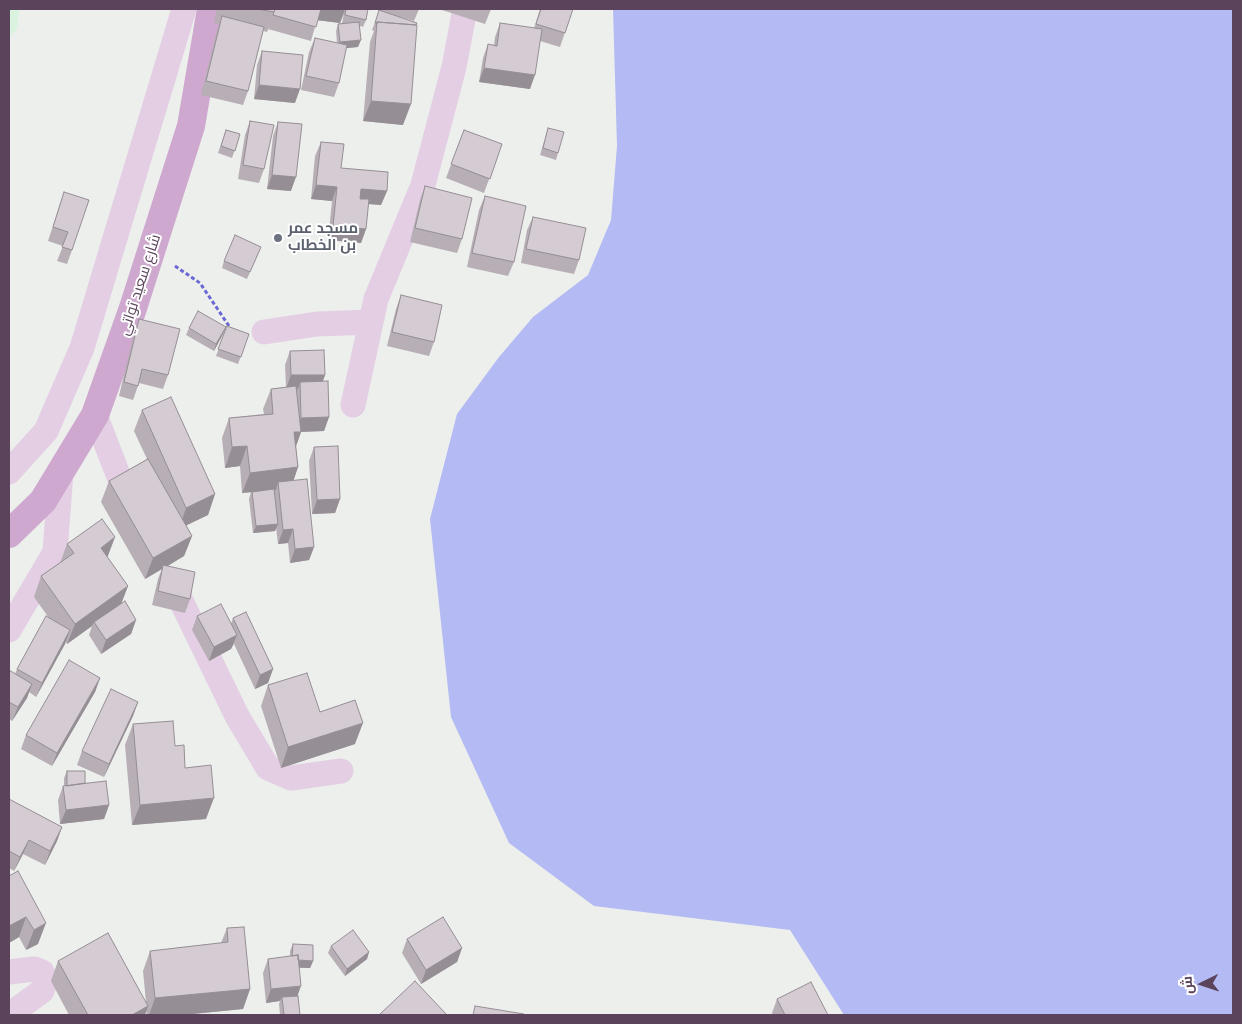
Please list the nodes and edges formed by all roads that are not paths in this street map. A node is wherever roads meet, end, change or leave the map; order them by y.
1 (184, 9) edge
2 (211, 9) edge
3 (465, 9) edge
4 (371, 322) junction
5 (264, 332) road end
6 (353, 405) dead end
7 (95, 415) junction
8 (9, 472) edge
9 (61, 472) junction
10 (142, 527) edge
11 (9, 534) edge
12 (162, 561) edge
13 (9, 630) edge
14 (341, 771) dead end
15 (9, 972) edge
16 (9, 1015) edge

1 - 8 street
2 - 7 main road, شارع سعيد تواتي
3 - 4 street
4 - 5 street
4 - 6 street
7 - 9 main road, شارع سعيد تواتي
7 - 10 street
9 - 11 main road, شارع سعيد تواتي
9 - 13 street
12 - 14 street
15 - 16 street

